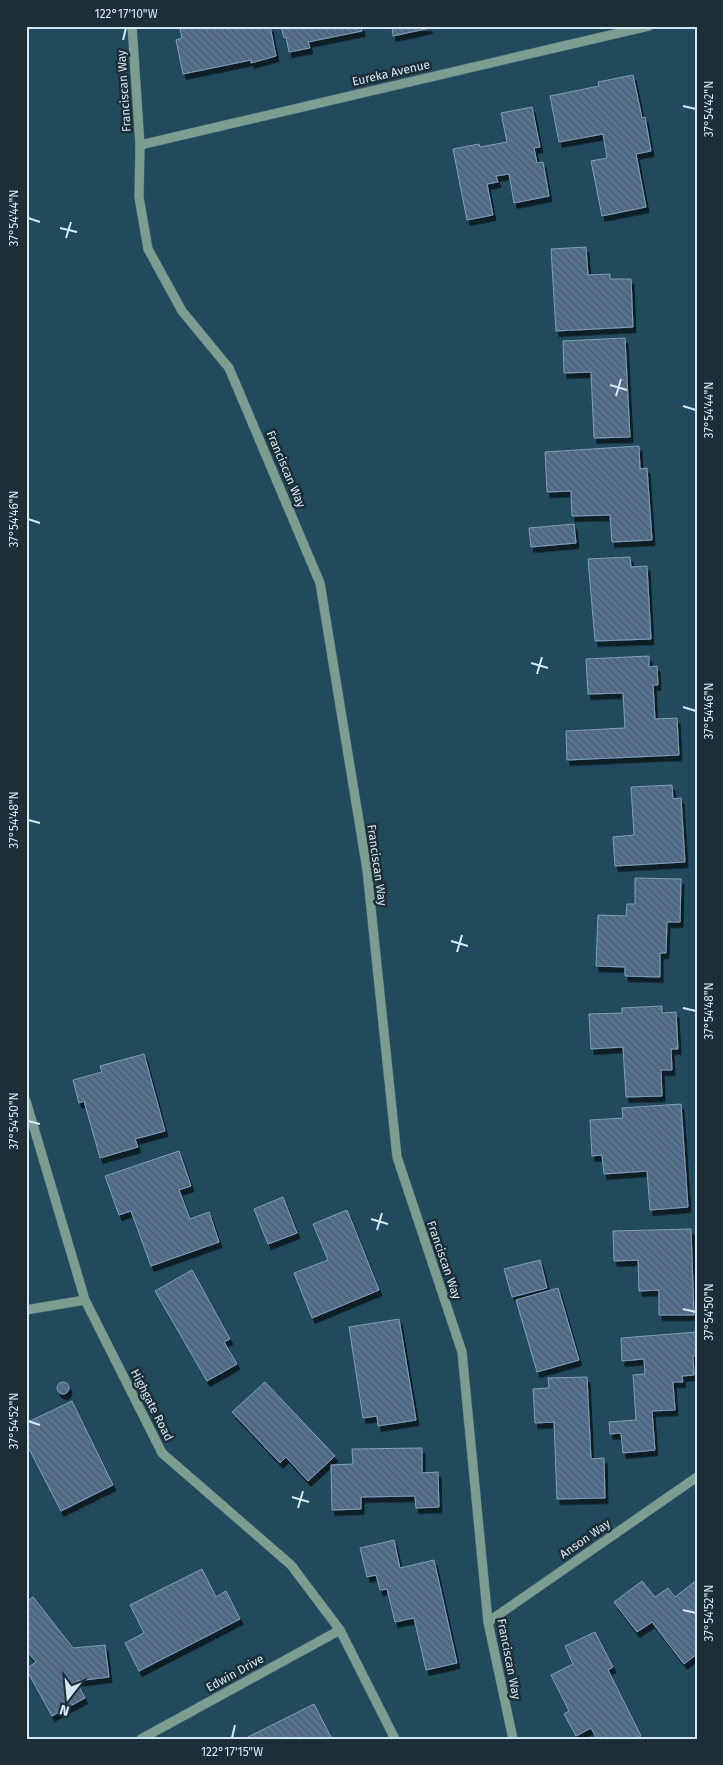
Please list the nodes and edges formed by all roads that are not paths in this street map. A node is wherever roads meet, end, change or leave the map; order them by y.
1 (132, 26) edge
2 (649, 26) edge
3 (140, 145) junction
4 (26, 1101) edge
5 (85, 1300) junction
6 (26, 1310) edge
7 (697, 1477) edge
8 (488, 1622) junction
9 (340, 1630) junction
10 (141, 1739) edge
11 (395, 1739) edge
12 (513, 1739) edge

1 - 3 street, Franciscan Way
2 - 3 street, Eureka Avenue
3 - 8 street, Franciscan Way
4 - 5 street, Highgate Road
5 - 6 street
5 - 9 street, Highgate Road
7 - 8 street, Anson Way
8 - 12 street, Franciscan Way
9 - 10 street, Edwin Drive
9 - 11 street, Highgate Road

